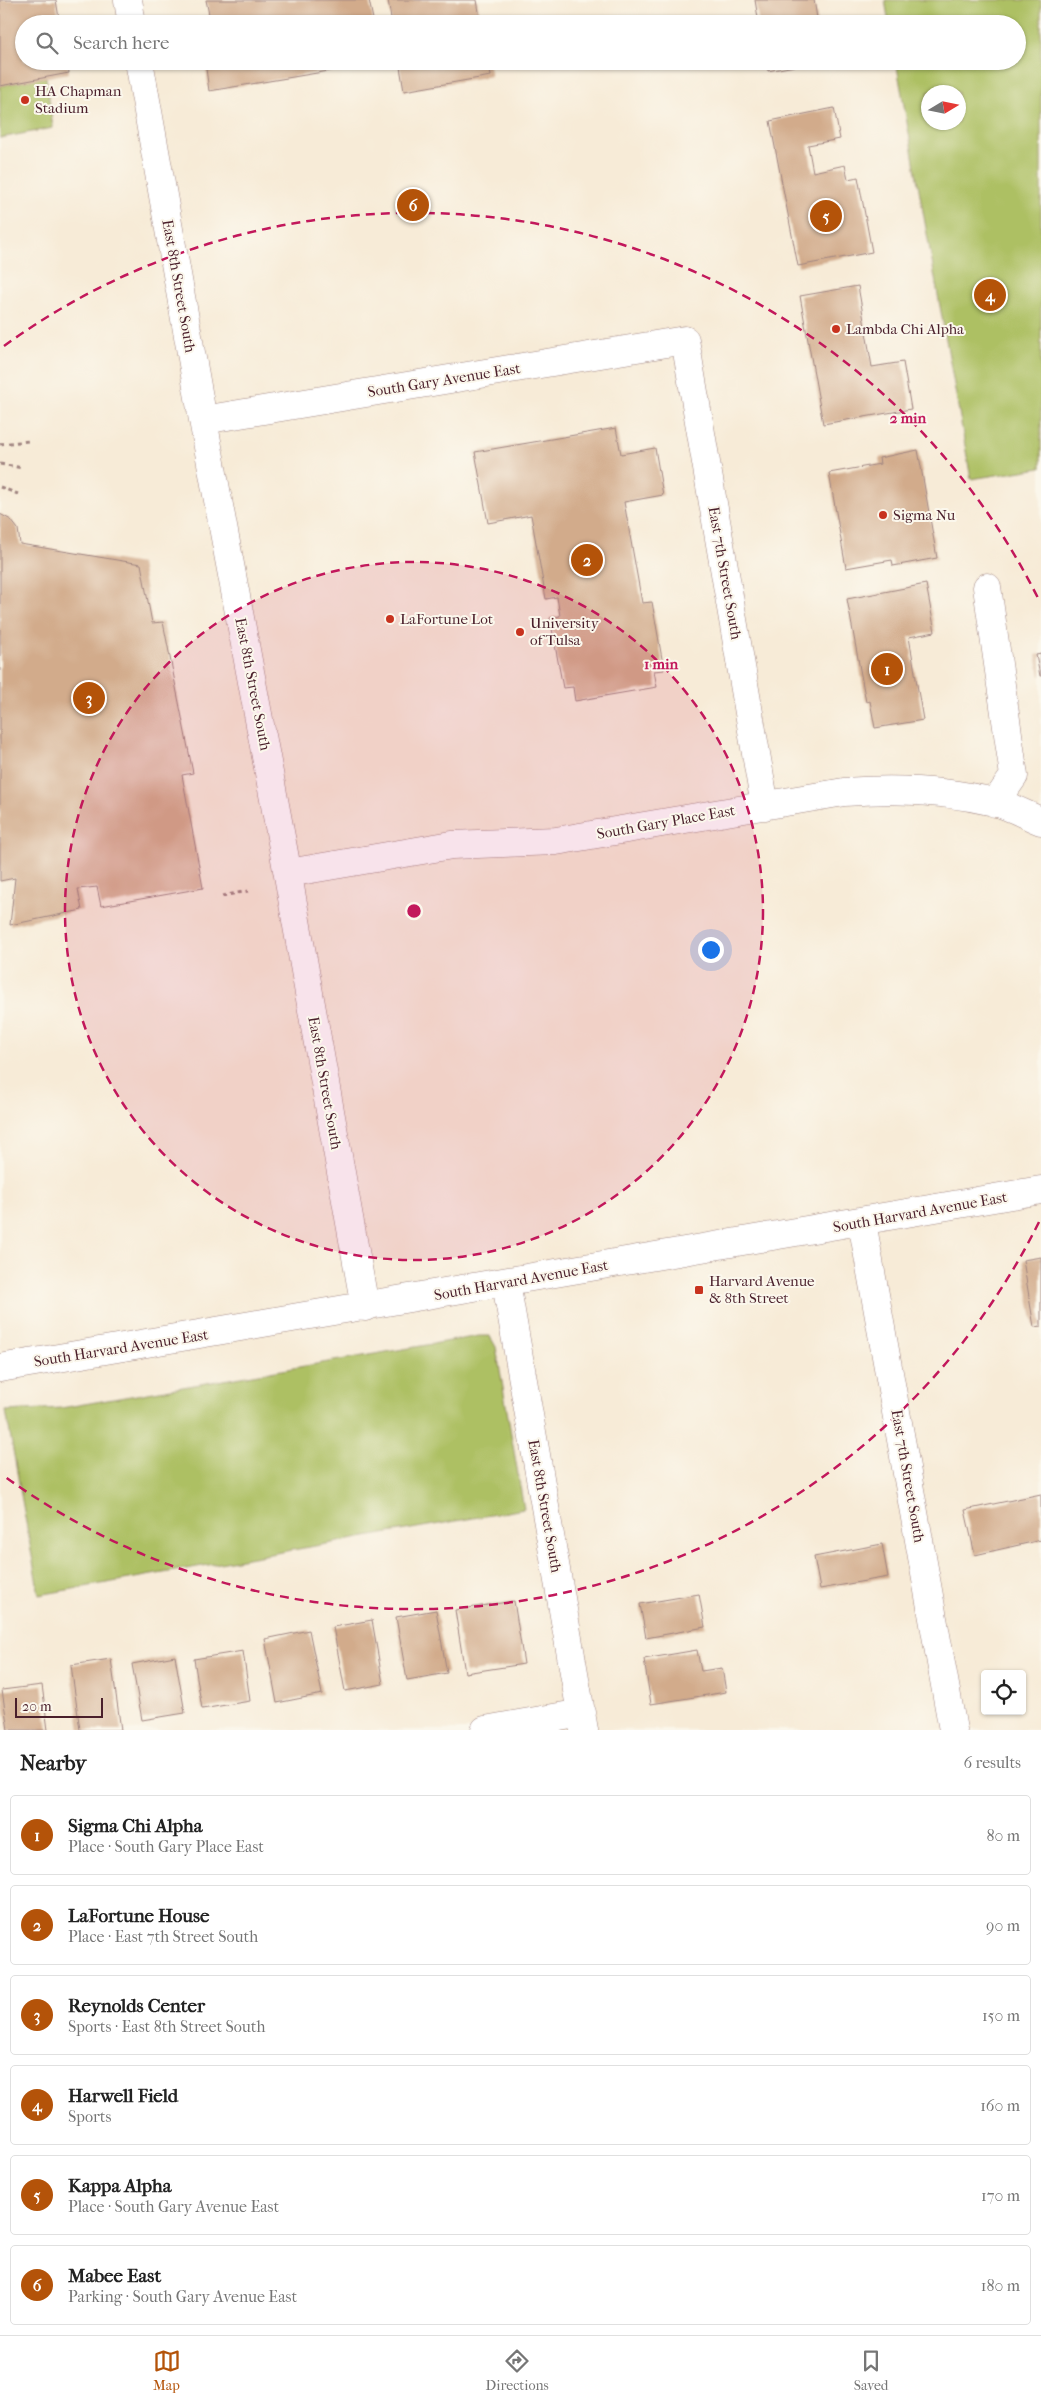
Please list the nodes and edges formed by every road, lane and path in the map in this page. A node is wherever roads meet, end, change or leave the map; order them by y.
1 (128, 0) edge
2 (130, 15) edge
3 (141, 70) edge
4 (685, 340) joint
5 (203, 420) junction
6 (29, 441) dead end
7 (0, 444) edge
8 (0, 464) edge
9 (23, 468) dead end
10 (0, 487) edge
11 (18, 494) dead end
12 (987, 587) dead end
13 (996, 803) junction
14 (765, 806) junction
15 (1041, 821) edge
16 (288, 873) junction
17 (248, 891) dead end
18 (222, 896) dead end
19 (1041, 1190) edge
20 (862, 1222) junction
21 (506, 1283) junction
22 (365, 1307) junction
23 (0, 1368) edge
24 (583, 1722) edge
25 (485, 1730) edge
26 (953, 1730) edge

1 - 2 street
3 - 5 street, East 8th Street South
4 - 5 street, South Gary Avenue East
4 - 14 street, East 7th Street South
5 - 16 street, East 8th Street South
6 - 7 path
8 - 9 path
10 - 11 path
12 - 13 street
13 - 14 street, South Gary Place East
13 - 15 street, South Gary Place East
14 - 16 street, South Gary Place East
16 - 22 street, East 8th Street South
17 - 18 path
19 - 20 street, South Harvard Avenue East
20 - 21 street, South Harvard Avenue East
20 - 26 street, East 7th Street South
21 - 22 street, South Harvard Avenue East
21 - 24 street, East 8th Street South
22 - 23 street, South Harvard Avenue East
24 - 25 street

